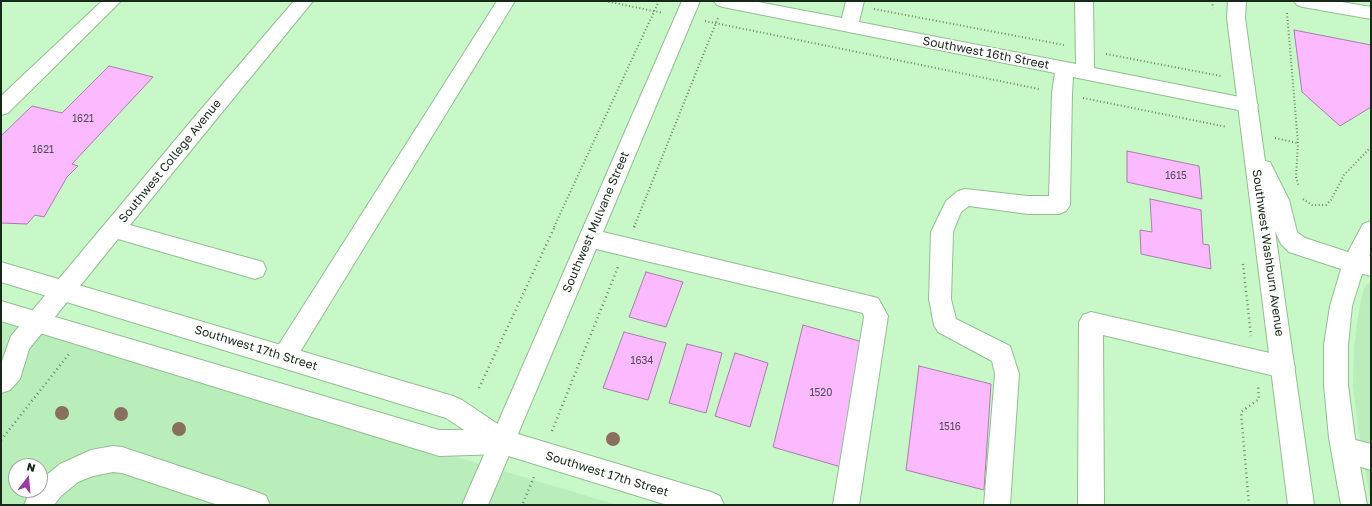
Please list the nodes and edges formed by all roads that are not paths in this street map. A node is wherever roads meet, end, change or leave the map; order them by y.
1 (112, 1) edge
2 (304, 1) edge
3 (506, 1) edge
4 (723, 1) edge
5 (1084, 1) edge
6 (1237, 1) edge
7 (1303, 1) edge
8 (855, 3) edge
9 (688, 9) edge
10 (1371, 13) edge
11 (849, 26) junction
12 (1075, 71) junction
13 (1248, 105) junction
14 (1, 108) edge
15 (1252, 141) junction
16 (114, 229) junction
17 (1371, 230) edge
18 (589, 238) junction
19 (1362, 265) edge
20 (254, 269) dead end
21 (1, 272) edge
22 (63, 290) junction
23 (1, 311) edge
24 (37, 322) junction
25 (10, 349) edge
26 (284, 357) junction
27 (1283, 367) junction
28 (1, 382) edge
29 (502, 442) junction
30 (1344, 450) junction
31 (1371, 457) edge
32 (37, 505) edge
33 (257, 505) edge
34 (476, 505) edge
35 (711, 505) edge
36 (846, 505) edge
37 (997, 505) edge
38 (1091, 505) edge
39 (1301, 505) edge
40 (1354, 505) edge

1 - 14 main road
2 - 16 main road, Southwest College Avenue
3 - 26 main road
4 - 11 main road, Southwest 16th Street
5 - 12 main road
6 - 13 main road, Southwest Washburn Avenue
7 - 10 main road
8 - 11 main road
9 - 18 main road, Southwest Mulvane Street
11 - 12 main road, Southwest 16th Street
12 - 13 main road, Southwest 16th Street
12 - 37 main road
13 - 15 main road, Southwest Washburn Avenue
15 - 19 main road
15 - 27 main road, Southwest Washburn Avenue
16 - 20 main road
16 - 22 main road, Southwest College Avenue
17 - 19 main road
18 - 29 main road, Southwest Mulvane Street
18 - 36 main road
19 - 30 main road
21 - 22 main road, Southwest 17th Street
22 - 24 main road, Southwest College Avenue
22 - 26 main road, Southwest 17th Street
23 - 24 main road, Southwest 17th Street
24 - 25 main road, Southwest College Avenue
24 - 29 main road, Southwest 17th Street
25 - 28 main road
26 - 29 main road, Southwest 17th Street
27 - 38 main road
27 - 39 main road, Southwest Washburn Avenue
29 - 34 main road, Southwest Mulvane Street
29 - 35 main road, Southwest 17th Street
30 - 31 main road
30 - 40 main road
32 - 33 main road

